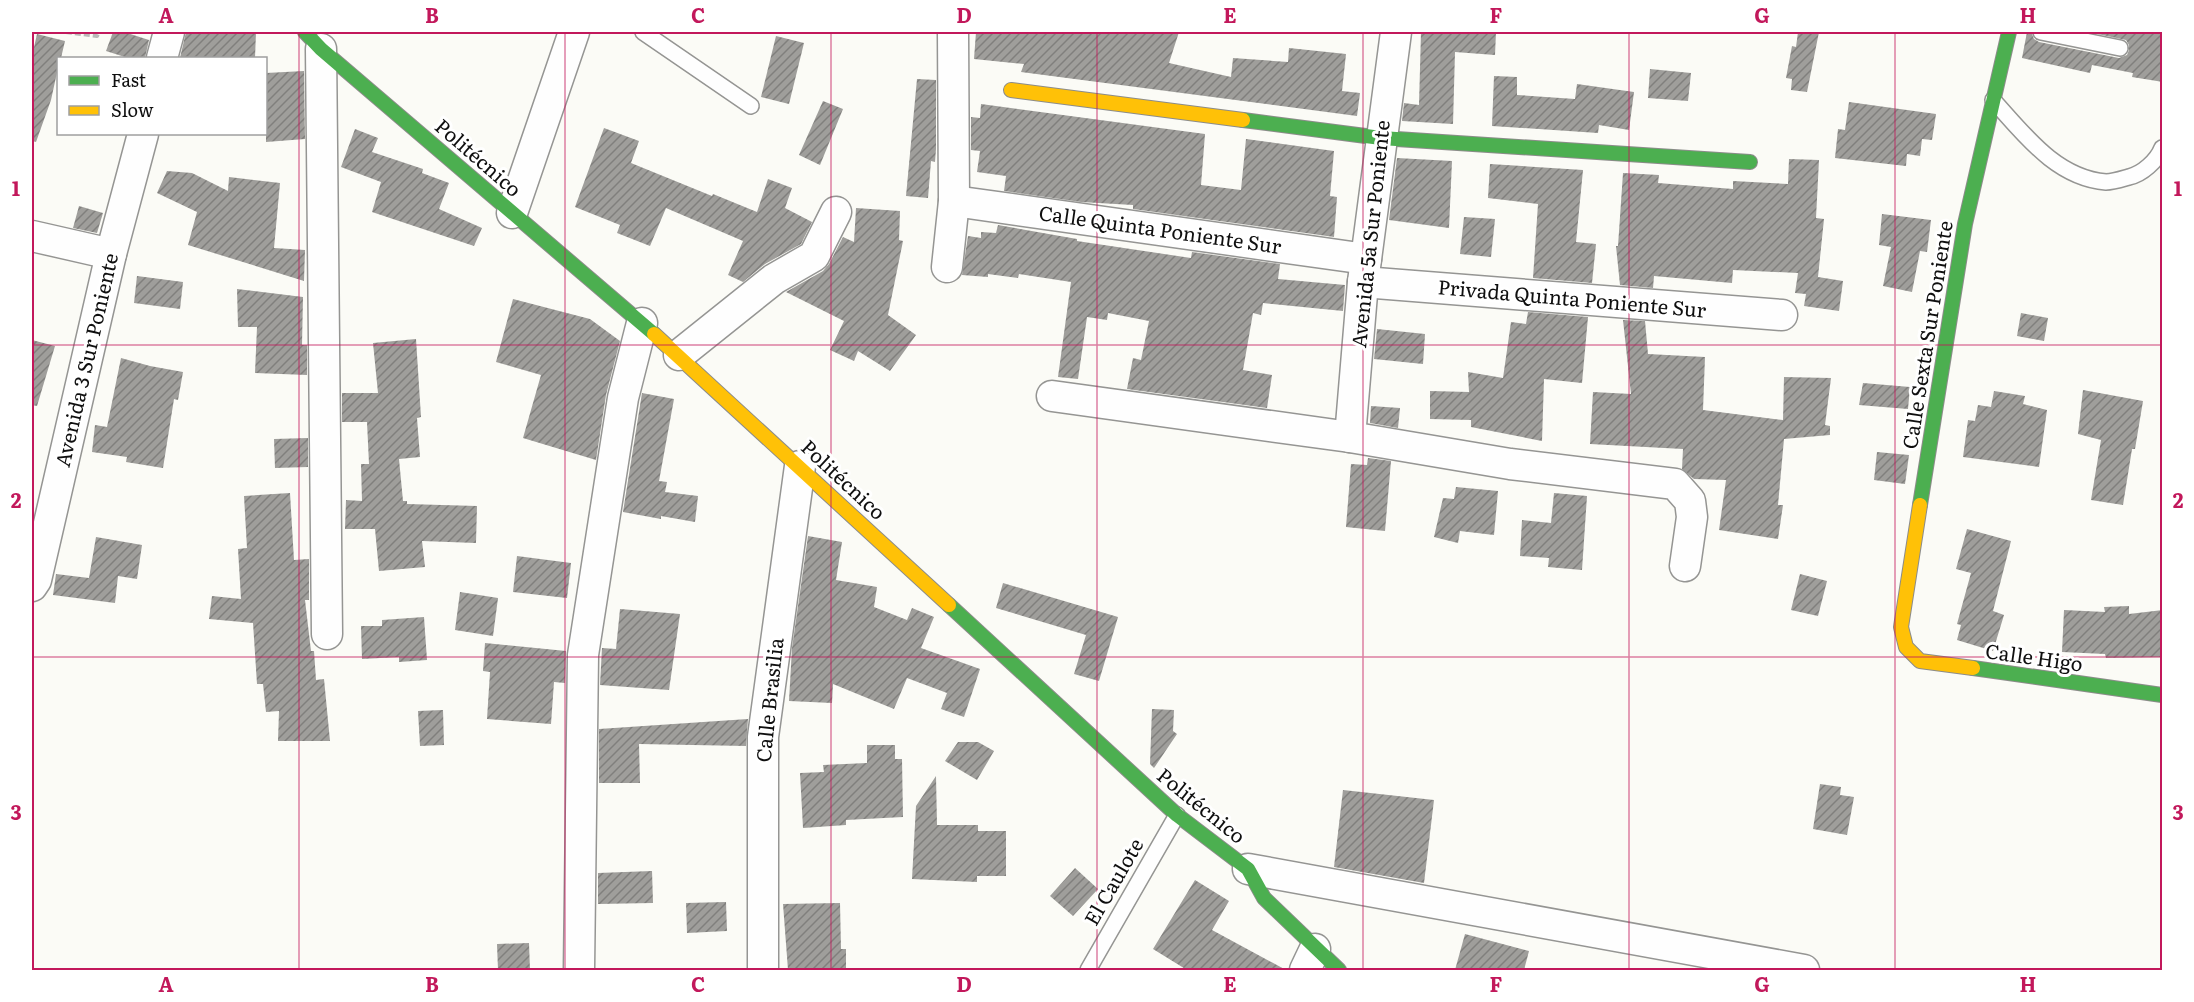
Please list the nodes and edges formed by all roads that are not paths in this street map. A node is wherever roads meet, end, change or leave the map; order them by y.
1 (169, 32) edge
2 (574, 32) edge
3 (643, 32) edge
4 (953, 32) edge
5 (1396, 32) edge
6 (2009, 32) edge
7 (2041, 32) edge
8 (313, 40) edge
9 (2120, 48) dead end
10 (162, 57) edge
11 (1011, 90) dead end
12 (1993, 100) junction
13 (751, 106) dead end
14 (143, 135) edge
15 (1381, 138) junction
16 (2163, 148) edge
17 (1750, 162) dead end
18 (954, 201) junction
19 (836, 212) dead end
20 (512, 213) junction
21 (32, 236) edge
22 (111, 254) junction
23 (947, 267) dead end
24 (1365, 270) junction
25 (1782, 315) dead end
26 (642, 323) junction
27 (679, 355) junction
28 (1052, 396) dead end
29 (1350, 437) junction
30 (800, 466) junction
31 (1685, 566) dead end
32 (32, 586) edge
33 (327, 634) dead end
34 (1906, 647) joint
35 (2163, 695) edge
36 (1177, 815) junction
37 (1248, 869) junction
38 (1310, 959) edge
39 (579, 970) edge
40 (763, 970) edge
41 (1088, 970) edge
42 (1339, 970) edge
43 (1804, 970) edge

1 - 10 street
2 - 20 street
3 - 13 lane
4 - 18 street
5 - 15 street, Avenida 5a Sur Poniente
6 - 12 street, Calle Sexta Sur Poniente
7 - 9 lane
8 - 20 street, Politécnico
8 - 33 street
11 - 15 street
12 - 16 lane
12 - 34 street, Calle Sexta Sur Poniente
14 - 22 street, Avenida 3 Sur Poniente
15 - 17 street
15 - 24 street, Avenida 5a Sur Poniente
18 - 23 street
18 - 24 street, Calle Quinta Poniente Sur
19 - 27 street
20 - 26 street, Politécnico
21 - 22 street
22 - 32 street, Avenida 3 Sur Poniente
24 - 25 street, Privada Quinta Poniente Sur
24 - 29 street, Avenida 5a Sur Poniente
26 - 27 street, Politécnico
26 - 39 street
27 - 30 street, Politécnico
28 - 29 street
29 - 31 street
30 - 36 street, Politécnico
30 - 40 street, Calle Brasilia
34 - 35 street, Calle Higo
36 - 37 street, Politécnico
36 - 41 lane, El Caulote
37 - 38 street, Politécnico
37 - 43 street
38 - 42 street, Politécnico

